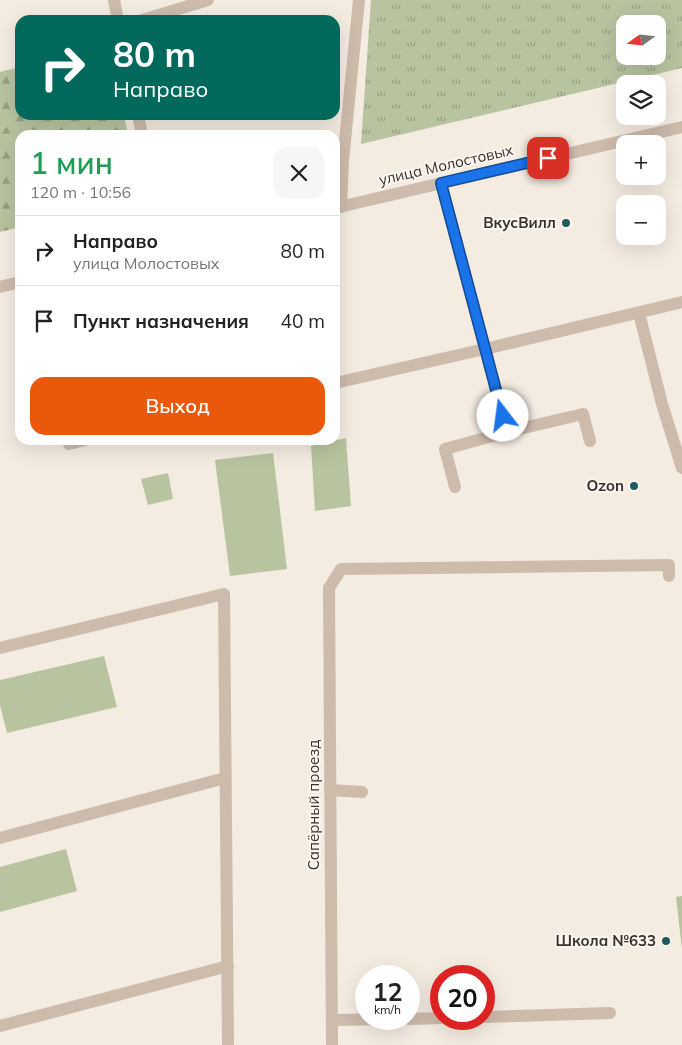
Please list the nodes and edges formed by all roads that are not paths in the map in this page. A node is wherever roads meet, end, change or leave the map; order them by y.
1 (114, 0) edge
2 (208, 0) edge
3 (359, 0) edge
4 (117, 15) edge
5 (158, 15) edge
6 (682, 127) edge
7 (441, 183) junction
8 (340, 189) edge
9 (340, 207) edge
10 (15, 283) edge
11 (0, 287) edge
12 (682, 302) edge
13 (639, 313) junction
14 (486, 349) junction
15 (340, 382) edge
16 (507, 432) junction
17 (590, 441) dead end
18 (682, 468) edge
19 (454, 487) dead end
20 (669, 576) dead end
21 (0, 648) edge
22 (225, 778) junction
23 (330, 790) junction
24 (362, 792) dead end
25 (0, 838) edge
26 (228, 966) junction
27 (610, 1013) dead end
28 (495, 1017) edge
29 (332, 1020) junction
30 (355, 1020) edge
31 (0, 1026) edge
32 (228, 1045) edge
33 (332, 1045) edge

1 - 4 street
2 - 5 street
3 - 8 street
6 - 7 street, улица Молостовых
7 - 9 street, улица Молостовых
7 - 14 street
10 - 11 street
12 - 13 street
13 - 14 street
13 - 18 street
14 - 15 street
14 - 16 street
16 - 17 street
16 - 19 street
20 - 23 street, Сапёрный проезд
21 - 22 street
22 - 25 street
22 - 26 street
23 - 24 street
23 - 29 street, Сапёрный проезд
26 - 31 street
26 - 32 street
27 - 28 street
29 - 30 street
29 - 33 street, Сапёрный проезд

